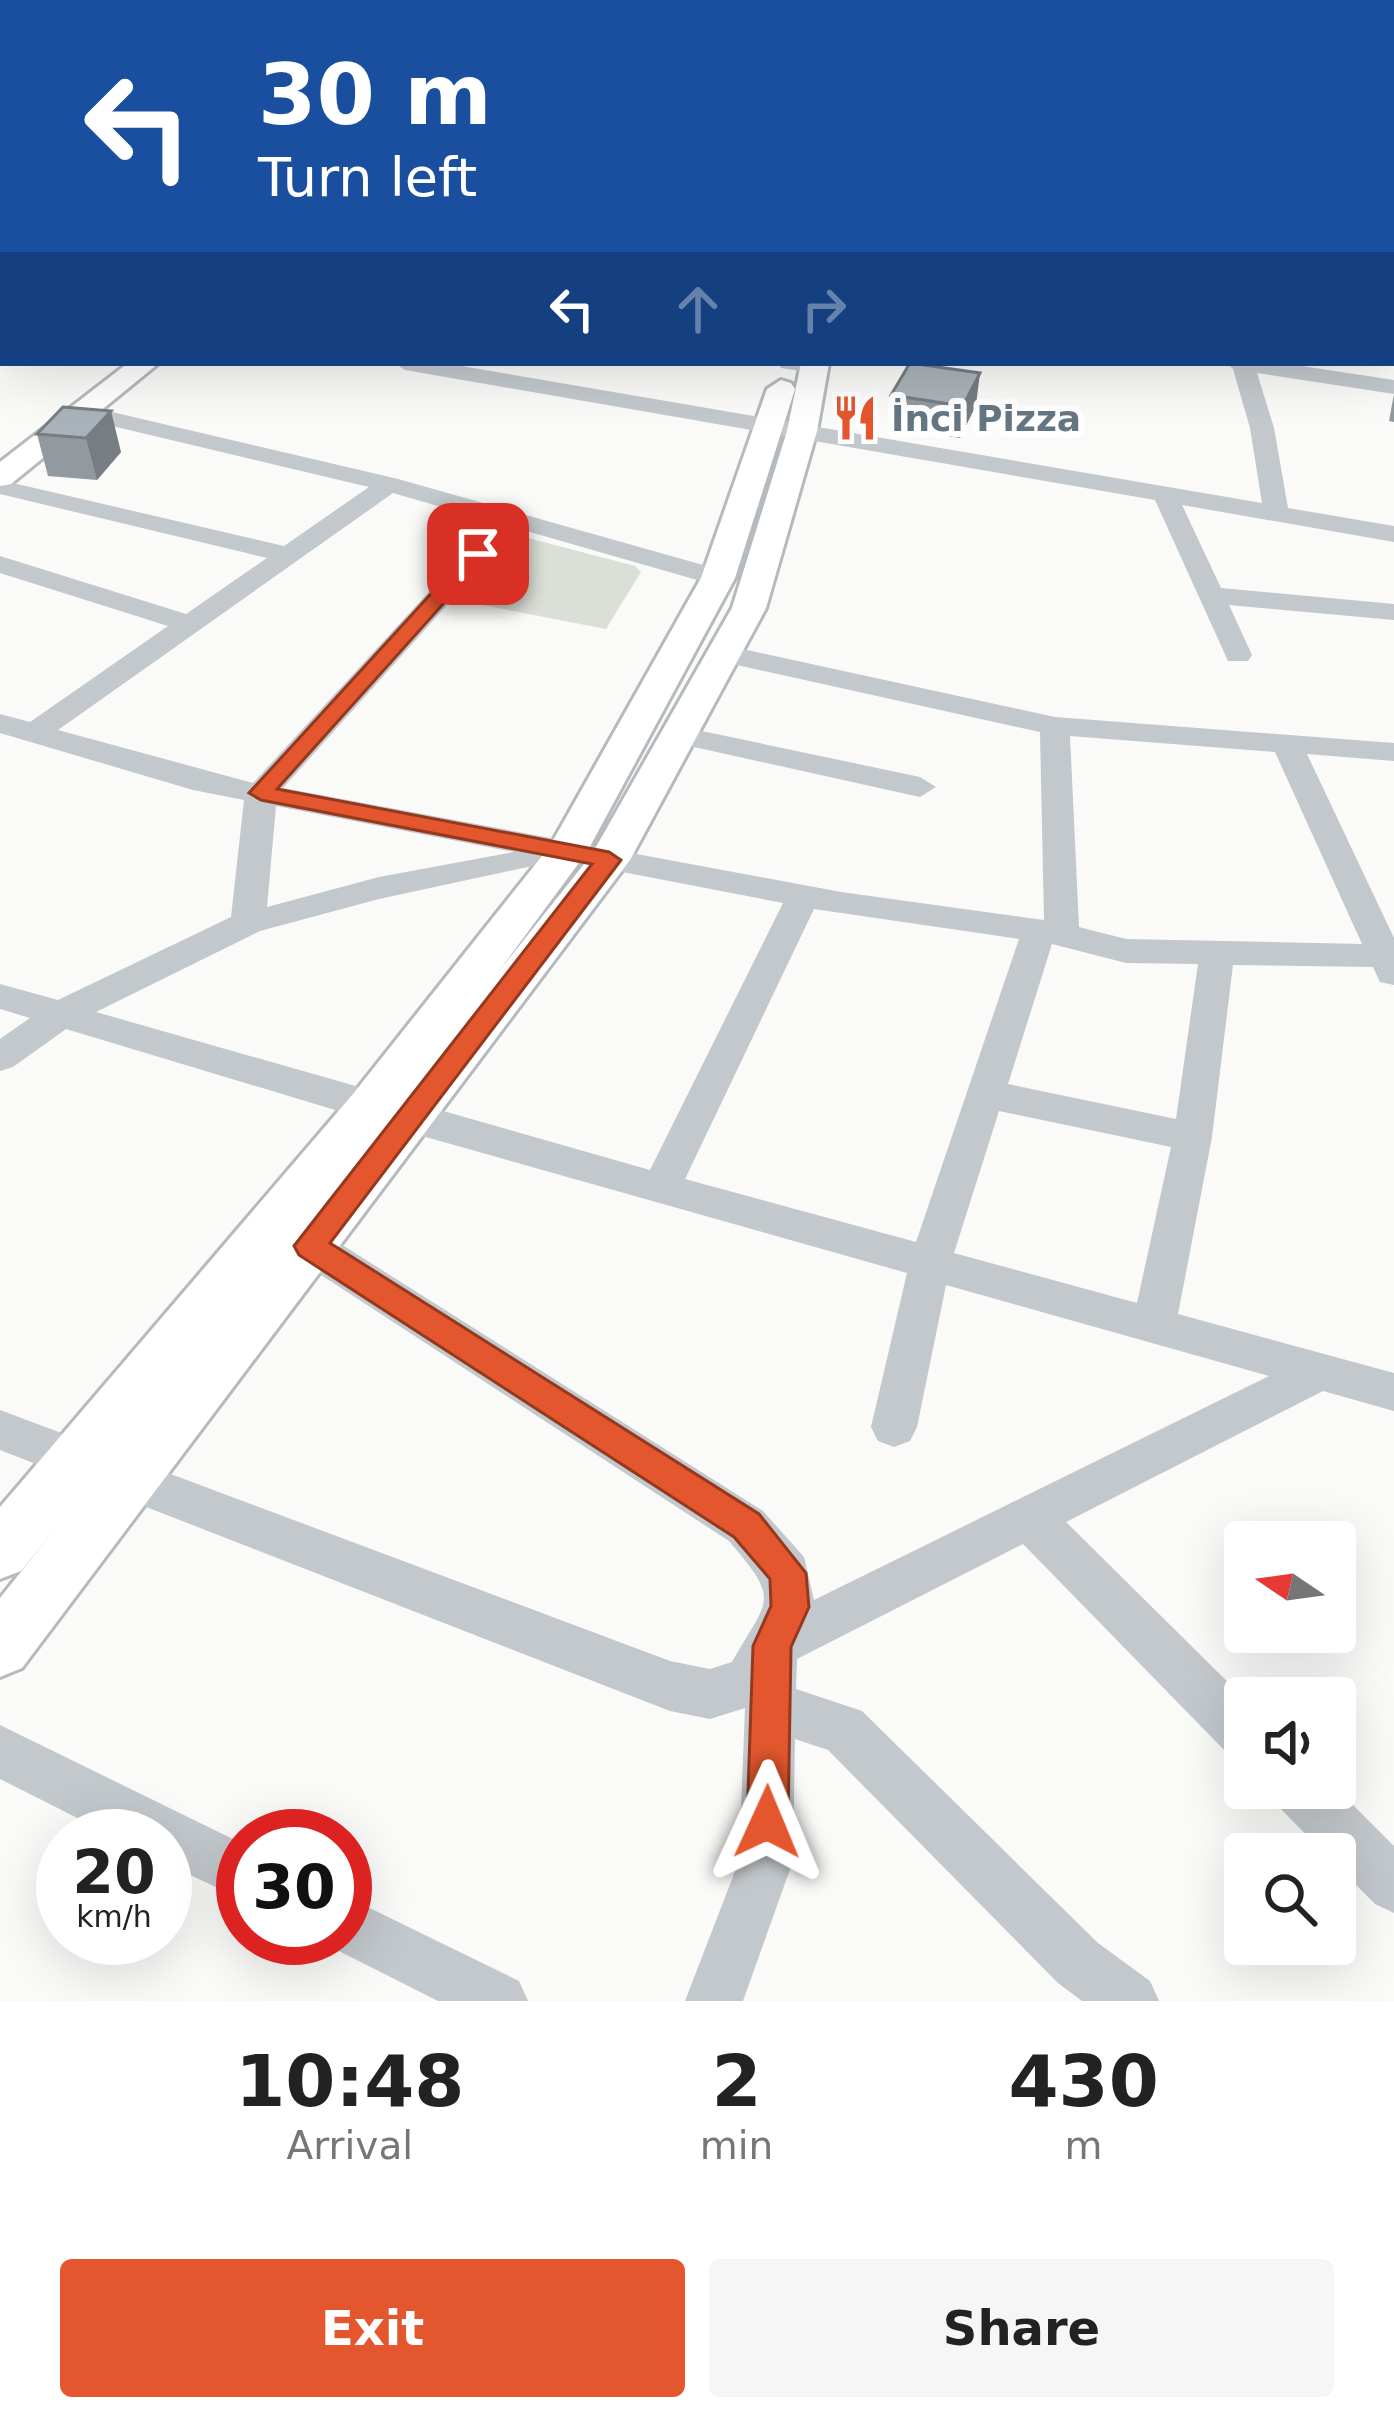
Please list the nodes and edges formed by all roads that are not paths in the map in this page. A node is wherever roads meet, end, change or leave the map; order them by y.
1 (142, 366) edge
2 (176, 366) edge
3 (423, 366) edge
4 (802, 366) edge
5 (1242, 366) edge
6 (1260, 366) edge
7 (1394, 387) edge
8 (95, 415) junction
9 (787, 428) junction
10 (54, 439) junction
11 (0, 477) edge
12 (389, 484) junction
13 (0, 488) edge
14 (1166, 497) junction
15 (1276, 515) junction
16 (508, 520) junction
17 (1394, 534) edge
18 (289, 555) junction
19 (0, 564) edge
20 (718, 578) junction
21 (1210, 595) junction
22 (1394, 612) edge
23 (189, 624) junction
24 (724, 654) junction
25 (1238, 655) dead end
26 (0, 723) edge
27 (1055, 726) junction
28 (34, 734) junction
29 (678, 735) junction
30 (1286, 743) junction
31 (1394, 752) edge
32 (920, 787) dead end
33 (261, 793) junction
34 (588, 856) junction
35 (803, 896) junction
36 (248, 923) junction
37 (1051, 932) junction
38 (1216, 953) junction
39 (1392, 963) edge
40 (0, 996) edge
41 (63, 1012) junction
42 (0, 1058) edge
43 (986, 1094) junction
44 (389, 1112) junction
45 (1193, 1137) junction
46 (661, 1188) junction
47 (310, 1246) junction
48 (930, 1263) junction
49 (1154, 1325) junction
50 (1321, 1372) junction
51 (1394, 1392) edge
52 (894, 1427) dead end
53 (0, 1430) edge
54 (76, 1461) junction
55 (127, 1481) junction
56 (1030, 1520) junction
57 (0, 1551) edge
58 (772, 1646) junction
59 (0, 1647) edge
60 (770, 1706) junction
61 (1224, 1714) edge
62 (0, 1751) edge
63 (1319, 1809) edge
64 (216, 1859) edge
65 (1394, 1885) edge
66 (372, 1938) edge
67 (499, 2001) edge
68 (714, 2001) edge
69 (1130, 2001) edge

1 - 10 main road
2 - 8 main road
3 - 9 street
4 - 9 main road
5 - 15 street
6 - 7 street
8 - 10 main road
8 - 12 street
9 - 14 street
9 - 20 main road
9 - 24 main road
10 - 11 main road
12 - 16 street
12 - 18 street
13 - 18 street
14 - 15 street
14 - 21 street
15 - 17 street
16 - 20 street
16 - 33 street
18 - 23 street
19 - 23 street
20 - 34 main road
21 - 22 street
21 - 25 street
23 - 28 street
24 - 27 street
24 - 29 main road
26 - 28 street
27 - 30 street
27 - 37 street
28 - 33 street
29 - 32 street
29 - 34 main road
30 - 31 street
30 - 39 street
33 - 34 street
33 - 36 street
34 - 35 street
34 - 36 street
34 - 44 main road
35 - 37 street
35 - 46 street
36 - 41 street
37 - 38 street
37 - 43 street
38 - 39 street
38 - 45 street
40 - 41 street
41 - 42 street
41 - 44 street
43 - 45 street
43 - 48 street
44 - 46 street
44 - 47 main road
44 - 54 main road
45 - 49 street
46 - 48 street
47 - 55 main road
47 - 58 street
48 - 49 street
48 - 52 street
49 - 50 street
50 - 51 street
50 - 56 street
53 - 54 street
54 - 55 street
54 - 57 main road
55 - 58 street
55 - 59 main road
56 - 58 street
56 - 61 street
58 - 60 street
60 - 68 street
60 - 69 street
62 - 64 street
63 - 65 street
66 - 67 street

